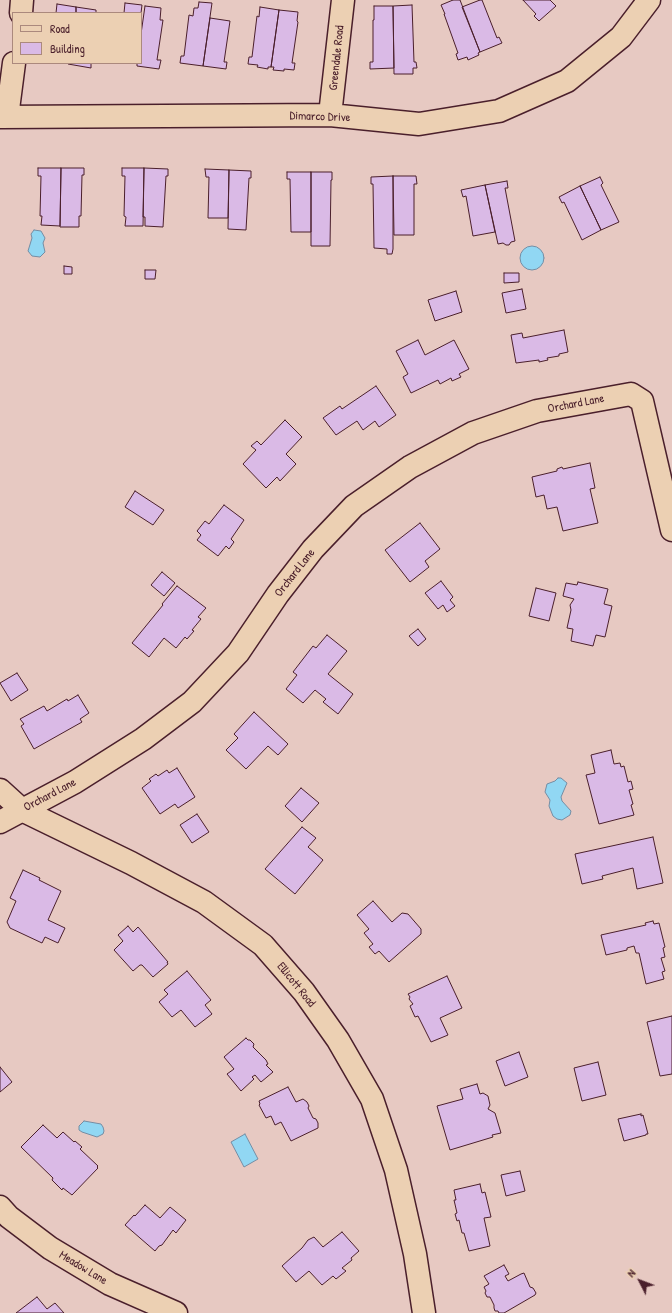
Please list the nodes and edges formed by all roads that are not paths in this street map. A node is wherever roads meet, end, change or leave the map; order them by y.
1 (22, 0) edge
2 (343, 0) edge
3 (649, 0) edge
4 (21, 12) edge
5 (14, 64) edge
6 (330, 115) junction
7 (4, 117) edge
8 (672, 530) edge
9 (0, 790) edge
10 (22, 810) junction
11 (0, 822) edge
12 (0, 1207) edge
13 (176, 1313) edge
14 (424, 1313) edge

1 - 4 street
2 - 6 street, Greendale Road
3 - 6 street, Dimarco Drive
5 - 7 street
6 - 7 street, Dimarco Drive
8 - 10 street, Orchard Lane
9 - 10 street, Ellicott Road
10 - 11 street, Orchard Lane
10 - 14 street, Ellicott Road
12 - 13 street, Meadow Lane

